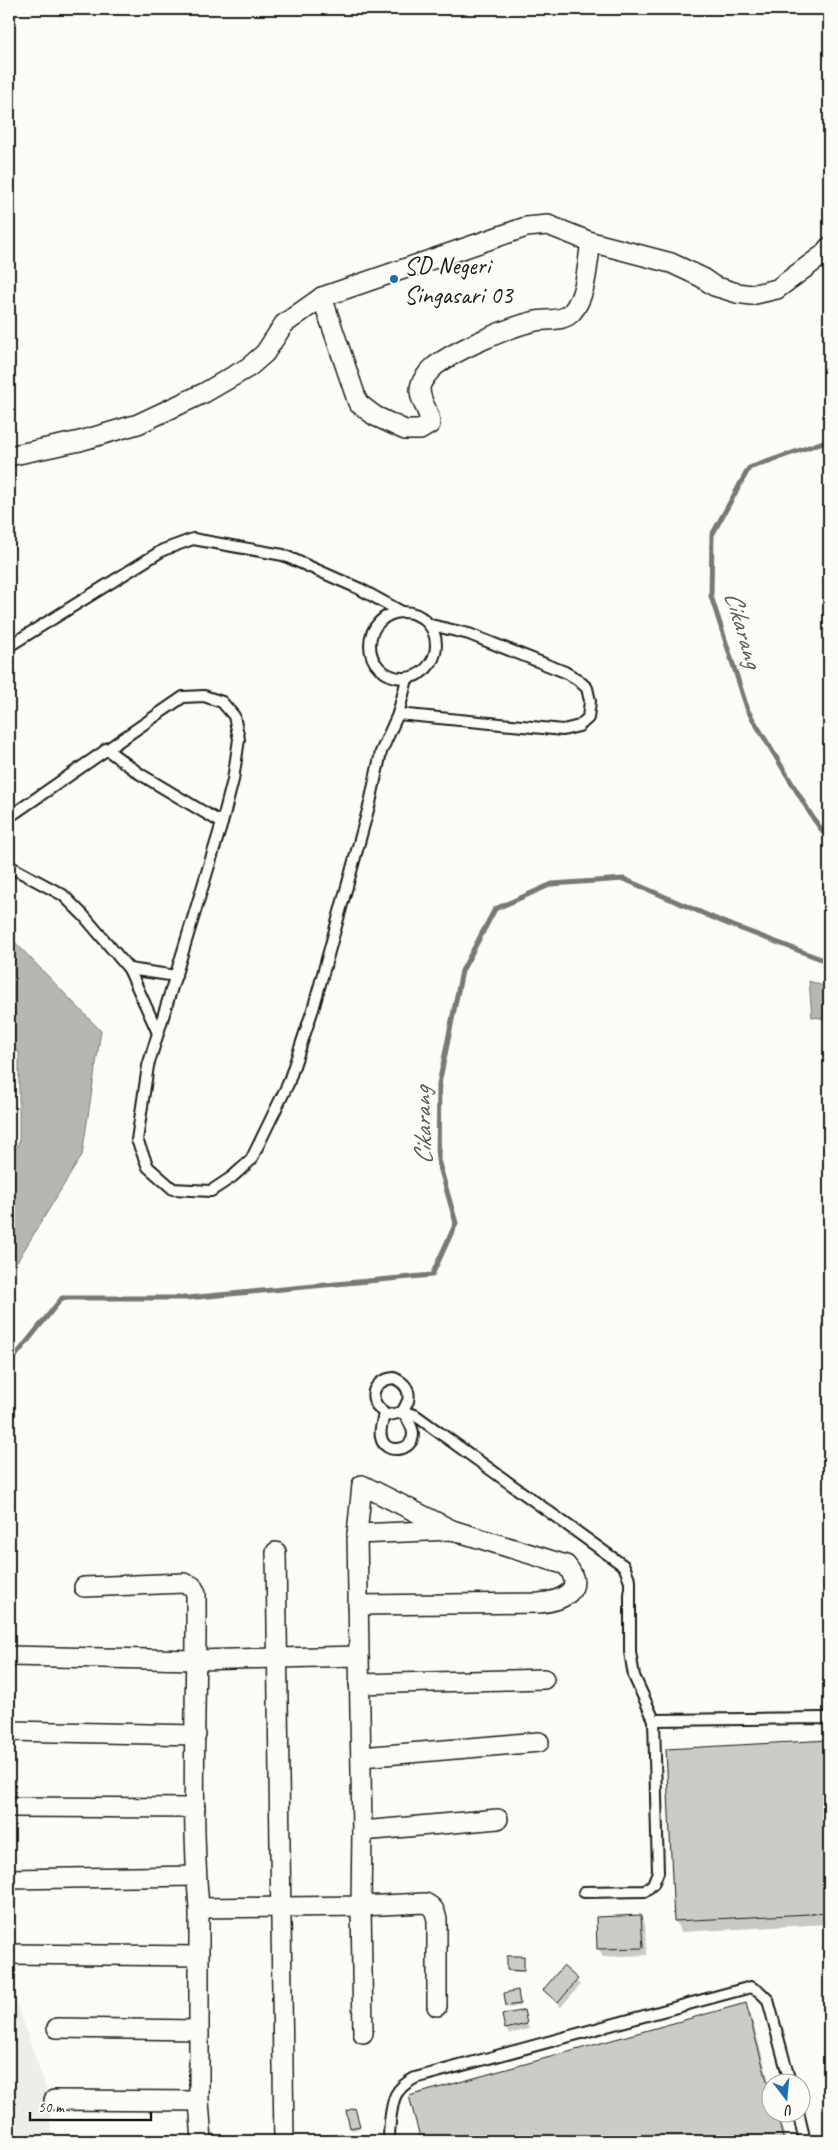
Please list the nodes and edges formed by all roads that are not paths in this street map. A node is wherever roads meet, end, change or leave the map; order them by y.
1 (591, 242) junction
2 (829, 247) edge
3 (322, 297) junction
4 (9, 456) edge
5 (400, 612) junction
6 (431, 625) junction
7 (9, 646) edge
8 (407, 679) junction
9 (398, 714) junction
10 (106, 749) junction
11 (9, 818) edge
12 (222, 824) junction
13 (9, 866) edge
14 (129, 968) junction
15 (176, 976) junction
16 (158, 1033) junction
17 (403, 1412) junction
18 (384, 1416) junction
19 (452, 1530) junction
20 (357, 1534) junction
21 (276, 1552) dead end
22 (84, 1587) dead end
23 (358, 1605) junction
24 (9, 1656) edge
25 (358, 1656) junction
26 (278, 1658) junction
27 (196, 1660) junction
28 (544, 1680) dead end
29 (359, 1684) junction
30 (654, 1720) junction
31 (829, 1720) edge
32 (9, 1731) edge
33 (196, 1735) junction
34 (539, 1742) dead end
35 (361, 1757) junction
36 (9, 1807) edge
37 (195, 1808) junction
38 (498, 1819) dead end
39 (362, 1831) junction
40 (196, 1876) junction
41 (9, 1879) edge
42 (584, 1892) dead end
43 (361, 1906) junction
44 (281, 1907) junction
45 (199, 1908) junction
46 (9, 1954) edge
47 (198, 1956) junction
48 (437, 2006) dead end
49 (57, 2028) dead end
50 (198, 2030) junction
51 (362, 2033) dead end
52 (787, 2072) edge
53 (54, 2100) dead end
54 (199, 2101) junction
55 (800, 2122) edge
56 (202, 2141) edge
57 (284, 2141) edge
58 (390, 2141) edge
59 (805, 2141) edge

1 - 2 street
1 - 3 street
1 - 3 street
3 - 4 street
5 - 6 lane
5 - 7 lane
5 - 8 lane
6 - 8 lane
6 - 9 lane
8 - 9 lane
9 - 16 lane
10 - 11 lane
10 - 12 lane
10 - 12 lane
12 - 15 lane
13 - 14 lane
14 - 15 lane
14 - 16 lane
15 - 16 lane
17 - 18 lane
17 - 18 lane
17 - 18 lane
17 - 30 lane
19 - 20 street
19 - 20 street
19 - 23 street
20 - 23 street
21 - 26 street
22 - 27 street
23 - 25 street
24 - 27 street
25 - 26 street
25 - 29 street
26 - 27 street
26 - 44 street
27 - 33 street
28 - 29 street
29 - 35 street
30 - 31 lane
30 - 42 lane
32 - 33 street
33 - 37 street
34 - 35 street
35 - 39 street
36 - 37 street
37 - 40 street
38 - 39 street
39 - 43 street
40 - 41 street
40 - 45 street
43 - 44 street
43 - 48 street
43 - 51 street
44 - 45 street
44 - 57 street
45 - 47 street
46 - 47 street
47 - 50 street
49 - 50 street
50 - 54 street
52 - 58 lane
53 - 54 street
54 - 56 street
55 - 59 lane

